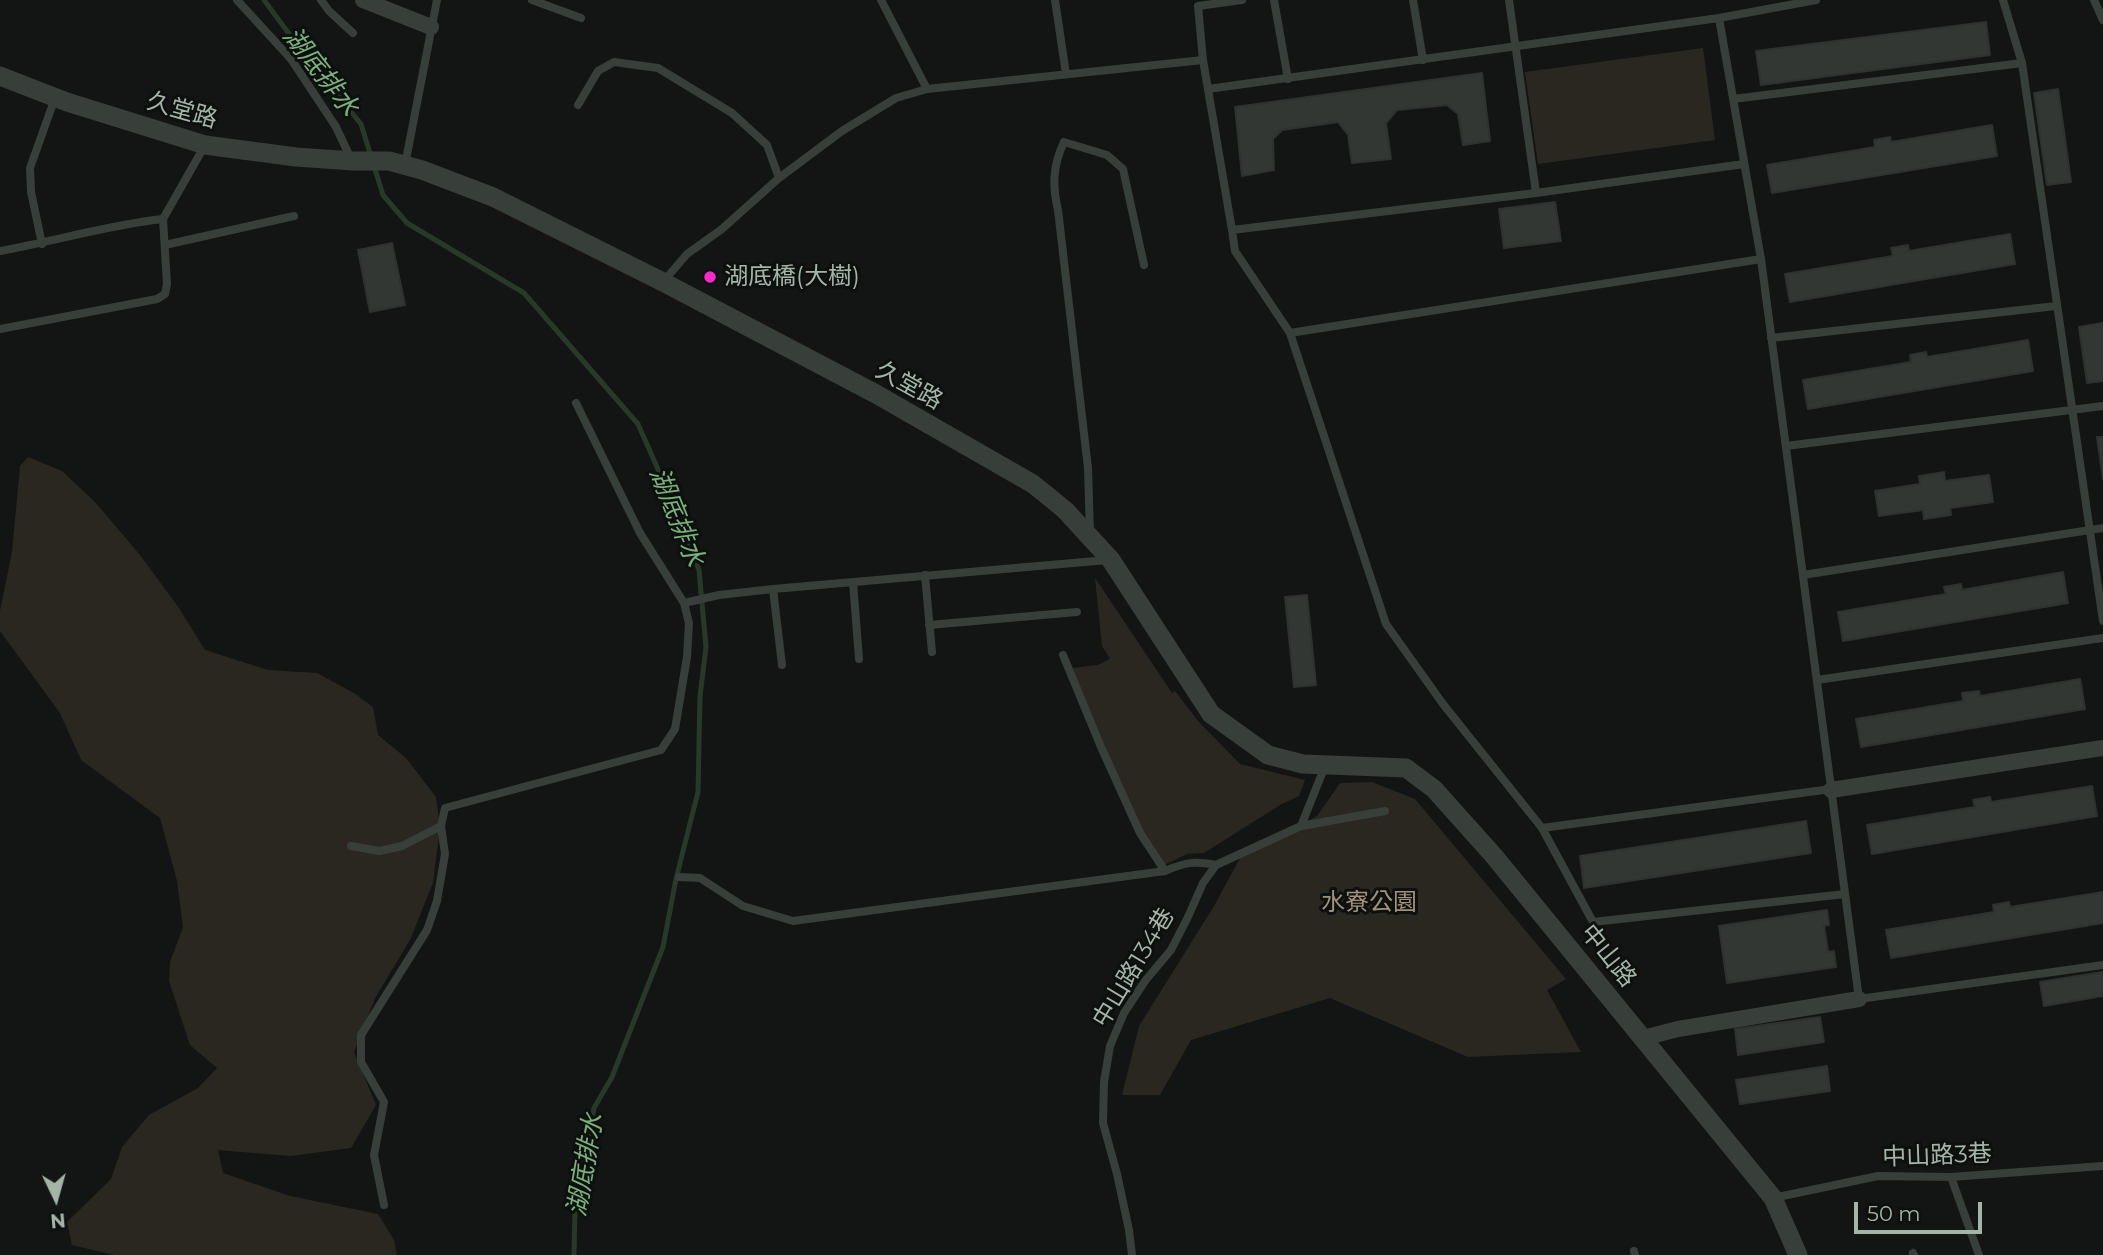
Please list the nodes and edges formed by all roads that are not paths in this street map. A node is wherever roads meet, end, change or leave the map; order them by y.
1 (237, 0) edge
2 (321, 0) edge
3 (363, 0) edge
4 (438, 0) edge
5 (532, 0) edge
6 (881, 0) edge
7 (1055, 0) edge
8 (1242, 0) edge
9 (1274, 0) edge
10 (1413, 0) edge
11 (1509, 0) edge
12 (1816, 0) edge
13 (2003, 0) edge
14 (2094, 0) edge
15 (581, 18) dead end
16 (1718, 18) junction
17 (2103, 20) edge
18 (431, 27) junction
19 (353, 33) dead end
20 (1516, 47) junction
21 (1203, 60) junction
22 (1423, 60) junction
23 (2022, 62) junction
24 (1066, 74) junction
25 (0, 76) edge
26 (1288, 79) junction
27 (927, 89) junction
28 (1208, 89) junction
29 (56, 98) junction
30 (1733, 99) junction
31 (578, 105) dead end
32 (205, 145) junction
33 (355, 161) junction
34 (397, 163) junction
35 (1744, 164) junction
36 (779, 178) junction
37 (1536, 192) junction
38 (294, 216) dead end
39 (163, 219) junction
40 (1232, 230) junction
41 (42, 244) junction
42 (165, 245) junction
43 (0, 251) edge
44 (1761, 259) junction
45 (1144, 265) dead end
46 (663, 282) junction
47 (2056, 306) junction
48 (0, 330) edge
49 (1290, 333) junction
50 (1772, 338) junction
51 (576, 403) dead end
52 (2103, 406) edge
53 (2071, 411) junction
54 (1786, 446) junction
55 (2103, 528) edge
56 (2091, 529) junction
57 (1090, 536) junction
58 (1111, 560) junction
59 (925, 575) junction
60 (1803, 575) junction
61 (853, 582) junction
62 (773, 589) junction
63 (684, 603) junction
64 (1077, 612) dead end
65 (2103, 621) edge
66 (929, 625) junction
67 (2103, 638) edge
68 (932, 652) dead end
69 (1063, 655) dead end
70 (859, 659) dead end
71 (782, 665) dead end
72 (1817, 680) junction
73 (2103, 748) edge
74 (1326, 763) junction
75 (1831, 789) junction
76 (1385, 811) dead end
77 (1301, 825) junction
78 (441, 826) junction
79 (1542, 828) junction
80 (351, 846) dead end
81 (1216, 865) junction
82 (1165, 872) junction
83 (679, 877) dead end
84 (1845, 894) junction
85 (2103, 965) edge
86 (1859, 999) junction
87 (1643, 1038) junction
88 (2103, 1166) edge
89 (1951, 1177) junction
90 (1773, 1198) junction
91 (384, 1205) dead end
92 (1132, 1255) edge
93 (1798, 1255) edge
94 (1979, 1255) edge

1 - 33 lane
2 - 19 lane
3 - 18 street
4 - 18 lane
5 - 15 lane
6 - 27 lane
7 - 24 lane
8 - 21 lane
9 - 26 lane
10 - 22 lane
11 - 20 lane
12 - 16 lane
13 - 23 lane
14 - 17 lane
16 - 20 lane
16 - 30 lane
18 - 34 lane
20 - 22 lane
20 - 37 lane
21 - 24 lane
21 - 28 lane
22 - 26 lane
23 - 30 lane
23 - 47 lane
24 - 27 lane
25 - 29 street, 久堂路
26 - 28 lane
27 - 36 lane
28 - 40 lane
29 - 32 street, 久堂路
29 - 41 lane
30 - 35 lane
31 - 36 lane
32 - 33 street, 久堂路
32 - 39 lane
33 - 34 street, 久堂路
34 - 46 street, 久堂路
35 - 37 lane
35 - 44 lane
36 - 46 lane
37 - 40 lane
38 - 42 lane
39 - 41 lane
39 - 42 lane
40 - 49 lane
41 - 43 lane
42 - 48 lane
44 - 49 lane
44 - 50 lane
45 - 57 lane
46 - 57 street, 久堂路
47 - 50 lane
47 - 53 lane
49 - 79 lane
50 - 54 lane
51 - 63 lane
52 - 53 lane
53 - 54 lane
53 - 56 lane
54 - 60 lane
55 - 56 lane
56 - 60 lane
56 - 65 lane
57 - 58 street, 久堂路
58 - 59 lane
58 - 74 street, 久堂路
59 - 61 lane
59 - 66 lane
60 - 72 lane
61 - 62 lane
61 - 70 lane
62 - 63 lane
62 - 71 lane
63 - 78 lane
64 - 66 lane
66 - 68 lane
67 - 72 lane
69 - 82 lane
72 - 75 lane
73 - 75 street
74 - 77 lane
74 - 87 street, 中山路
75 - 79 lane
75 - 84 lane
76 - 77 lane
77 - 81 lane
78 - 80 lane
78 - 91 lane
79 - 84 lane
81 - 82 lane
81 - 92 lane, 中山路134巷
82 - 83 lane
84 - 86 lane
85 - 86 lane
86 - 87 street
87 - 90 street, 中山路
88 - 89 lane, 中山路3巷
89 - 90 lane, 中山路3巷
89 - 94 lane
90 - 93 street, 中山路

